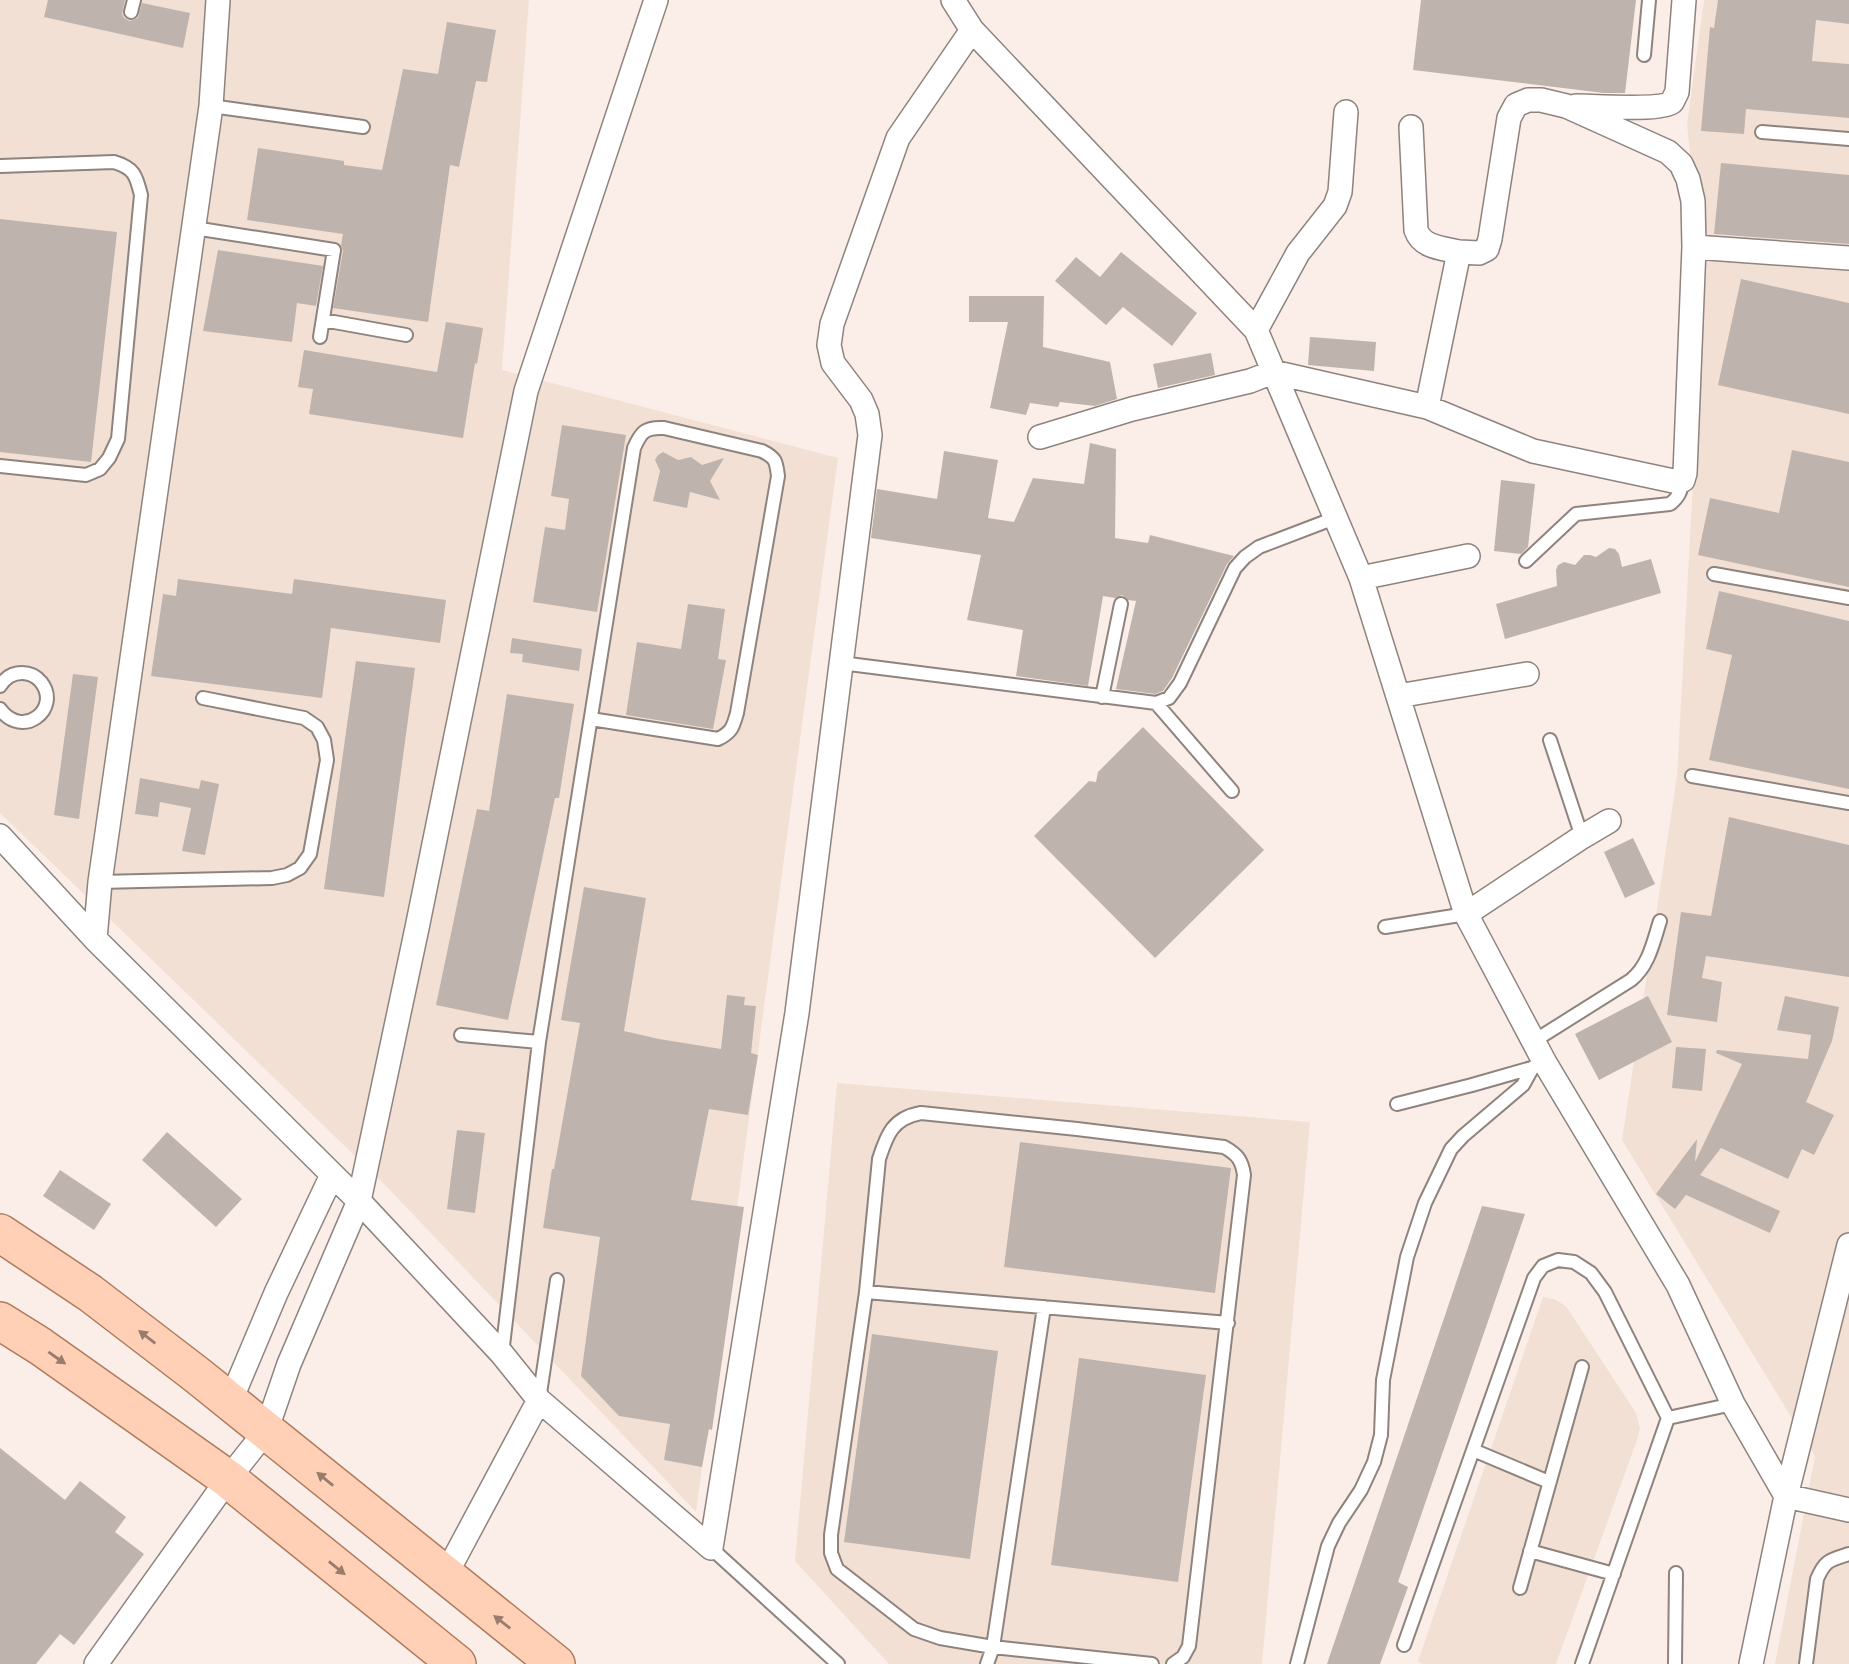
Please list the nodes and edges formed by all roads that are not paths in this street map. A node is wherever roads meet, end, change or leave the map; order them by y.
1 (218, 0) edge
2 (656, 0) edge
3 (953, 0) edge
4 (1649, 0) edge
5 (1684, 0) edge
6 (972, 30) junction
7 (1644, 55) dead end
8 (211, 106) junction
9 (1566, 106) junction
10 (1346, 112) dead end
11 (363, 127) dead end
12 (1411, 127) dead end
13 (1762, 132) dead end
14 (1849, 139) edge
15 (0, 166) edge
16 (194, 228) junction
17 (1694, 247) junction
18 (1460, 252) junction
19 (1849, 258) edge
20 (323, 320) junction
21 (1256, 330) junction
22 (406, 335) dead end
23 (320, 337) dead end
24 (1273, 372) junction
25 (1427, 407) junction
26 (1040, 438) dead end
27 (0, 466) edge
28 (1683, 480) junction
29 (1335, 518) junction
30 (1468, 556) dead end
31 (1526, 561) dead end
32 (1714, 574) dead end
33 (1361, 578) junction
34 (1849, 598) edge
35 (1121, 604) dead end
36 (841, 663) junction
37 (1527, 674) dead end
38 (1, 684) edge
39 (1102, 696) junction
40 (1398, 696) junction
41 (204, 698) dead end
42 (1156, 704) junction
43 (0, 709) edge
44 (591, 719) junction
45 (1550, 740) dead end
46 (1692, 776) dead end
47 (1232, 791) dead end
48 (1849, 803) edge
49 (1609, 821) dead end
50 (0, 836) edge
51 (1582, 836) junction
52 (100, 881) junction
53 (1466, 914) junction
54 (1660, 921) dead end
55 (1385, 928) dead end
56 (95, 939) junction
57 (461, 1035) dead end
58 (1534, 1041) junction
59 (539, 1042) junction
60 (1539, 1065) junction
61 (1397, 1104) dead end
62 (332, 1175) junction
63 (359, 1201) junction
64 (0, 1233) edge
65 (1849, 1245) edge
66 (557, 1280) dead end
67 (866, 1292) junction
68 (1044, 1307) junction
69 (0, 1321) edge
70 (1228, 1323) junction
71 (502, 1354) junction
72 (1581, 1367) dead end
73 (539, 1400) junction
74 (230, 1402) junction
75 (1733, 1404) junction
76 (1668, 1419) junction
77 (266, 1431) junction
78 (1474, 1450) junction
79 (228, 1479) junction
80 (1549, 1482) junction
81 (1786, 1496) junction
82 (1849, 1510) edge
83 (711, 1548) junction
84 (1530, 1551) junction
85 (1849, 1554) edge
86 (1676, 1573) dead end
87 (1614, 1574) junction
88 (445, 1576) junction
89 (1520, 1588) dead end
90 (1404, 1646) dead end
91 (993, 1647) junction
92 (96, 1664) edge
93 (457, 1664) edge
94 (556, 1664) edge
95 (838, 1664) edge
96 (987, 1664) edge
97 (1152, 1664) edge
98 (1173, 1664) edge
99 (1297, 1664) edge
100 (1583, 1664) edge
101 (1675, 1664) edge
102 (1751, 1664) edge
103 (1806, 1664) edge

1 - 8 street
2 - 63 street
3 - 6 street
4 - 7 lane
5 - 9 street
6 - 21 street
6 - 36 street
8 - 11 lane
8 - 16 street
9 - 17 street
9 - 18 street
10 - 21 street
12 - 18 street
13 - 14 lane
15 - 27 lane
16 - 20 lane
16 - 52 street
17 - 19 street
17 - 28 street
18 - 25 street
20 - 22 lane
20 - 23 lane
21 - 24 street
24 - 25 street
24 - 26 street
24 - 29 street
25 - 28 street
28 - 31 lane
29 - 33 street
29 - 42 lane
30 - 33 street
32 - 34 lane
33 - 40 street
35 - 39 lane
36 - 39 lane
36 - 83 street
37 - 40 street
38 - 43 lane
39 - 42 lane
40 - 53 street
41 - 52 lane
42 - 47 lane
44 - 44 lane
44 - 59 lane
45 - 51 lane
46 - 48 lane
49 - 51 street
50 - 56 street
51 - 53 street
52 - 56 street
53 - 55 lane
53 - 58 street
54 - 58 lane
56 - 62 street
57 - 59 lane
58 - 60 street
59 - 71 lane
60 - 61 lane
60 - 75 street
60 - 99 lane
62 - 63 street
62 - 74 street
63 - 71 street
63 - 77 street
74 -> 64 main road
65 - 81 street
66 - 73 lane
67 - 68 lane
67 - 70 lane
67 - 91 lane
68 - 70 lane
68 - 91 lane
69 -> 79 main road
70 - 98 lane
71 - 73 street
72 - 80 lane
73 - 83 street
73 - 88 street
74 - 77 main road
75 - 76 lane
75 - 81 street
76 - 78 lane
76 - 87 lane
77 - 79 street
88 -> 77 main road
78 - 80 lane
78 - 90 lane
79 - 92 street
79 -> 93 main road
80 - 84 lane
81 - 82 street
81 - 102 street
83 - 95 lane
84 - 87 lane
84 - 89 lane
85 - 103 lane
86 - 101 lane
87 - 100 lane
94 -> 88 main road
91 - 96 lane
91 - 97 lane

